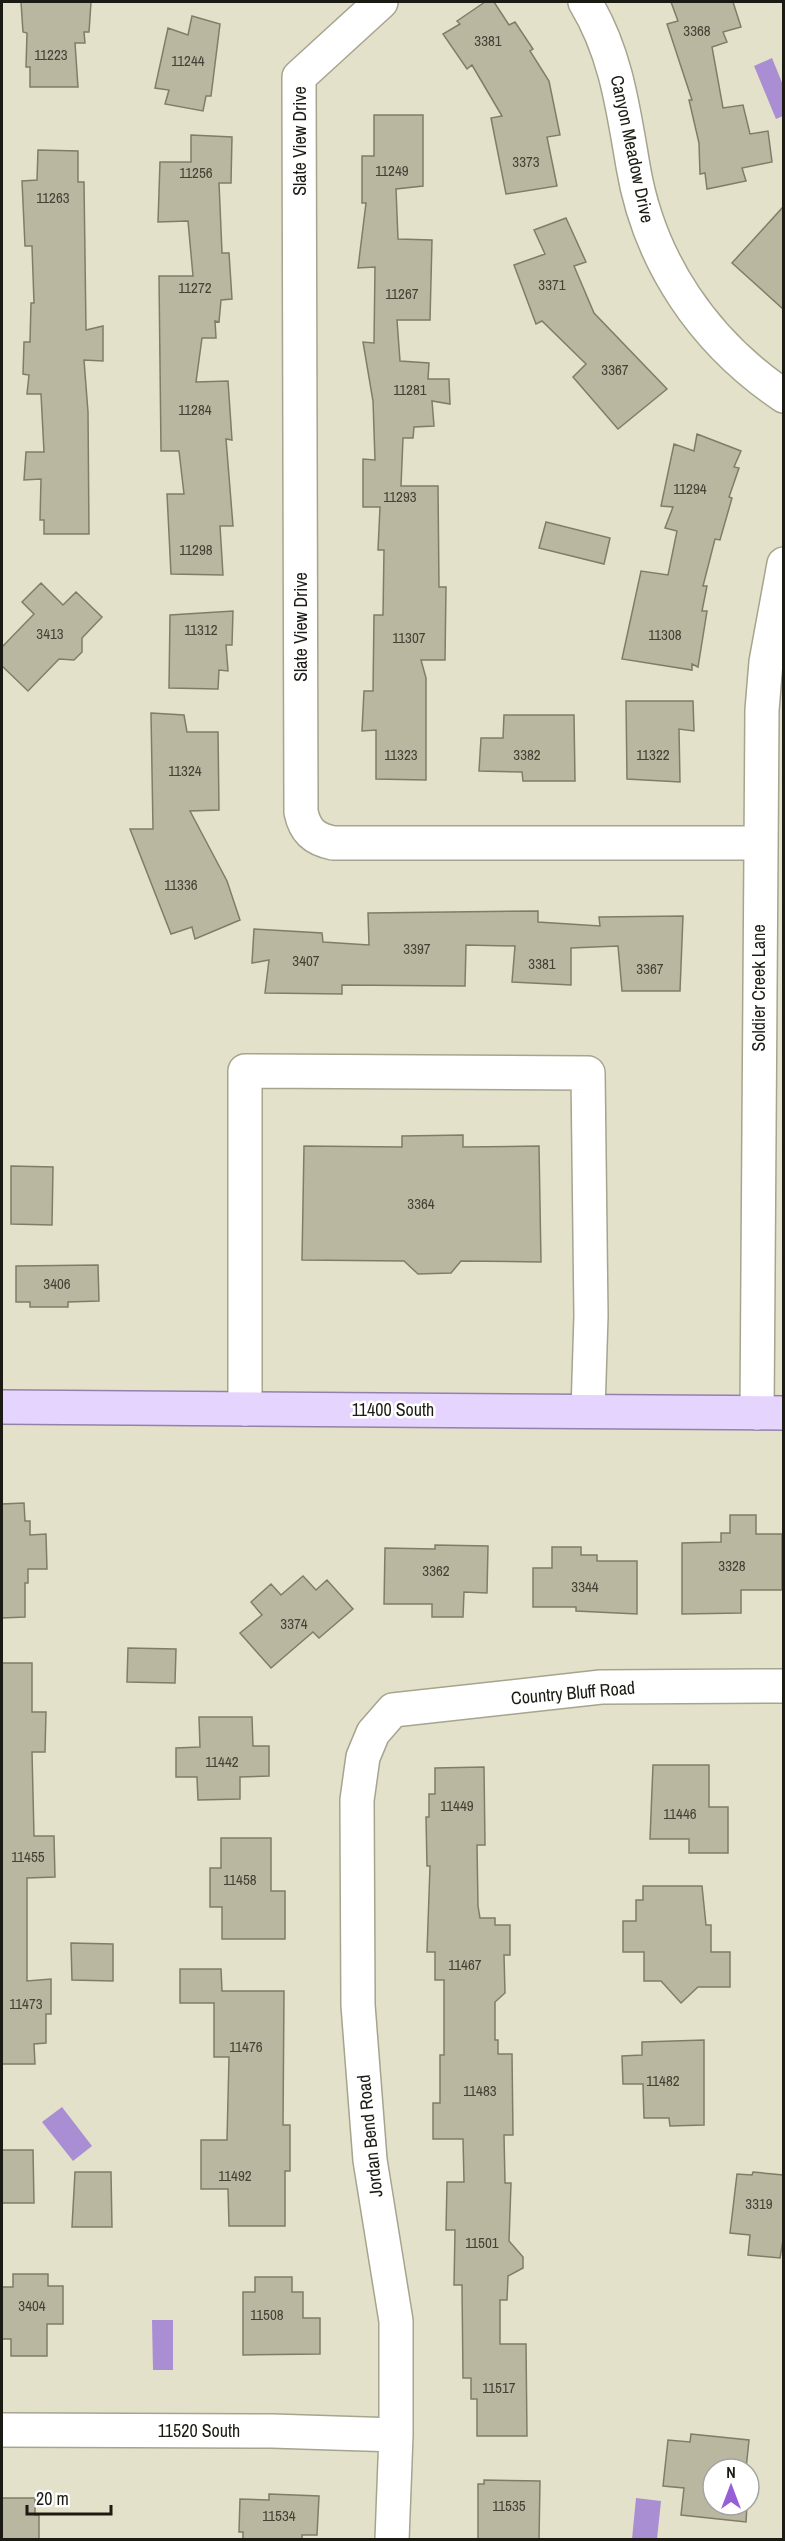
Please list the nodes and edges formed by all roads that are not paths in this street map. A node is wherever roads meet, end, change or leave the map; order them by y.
1 (381, 2) edge
2 (585, 2) edge
3 (783, 396) edge
4 (783, 564) edge
5 (760, 843) junction
6 (2, 1407) edge
7 (245, 1409) junction
8 (588, 1411) junction
9 (770, 1413) edge
10 (783, 1686) edge
11 (373, 1733) joint
12 (2, 2430) edge
13 (396, 2435) junction
14 (392, 2540) edge

1 - 5 street, Slate View Drive
2 - 3 street, Canyon Meadow Drive
4 - 5 street, Soldier Creek Lane
5 - 9 street, Soldier Creek Lane
6 - 7 main road, 11400 South
7 - 8 main road, 11400 South
7 - 8 street
8 - 9 main road, 11400 South
10 - 11 street, Country Bluff Road
11 - 13 street, Jordan Bend Road
12 - 13 street, 11520 South
13 - 14 street, Jordan Bend Road

